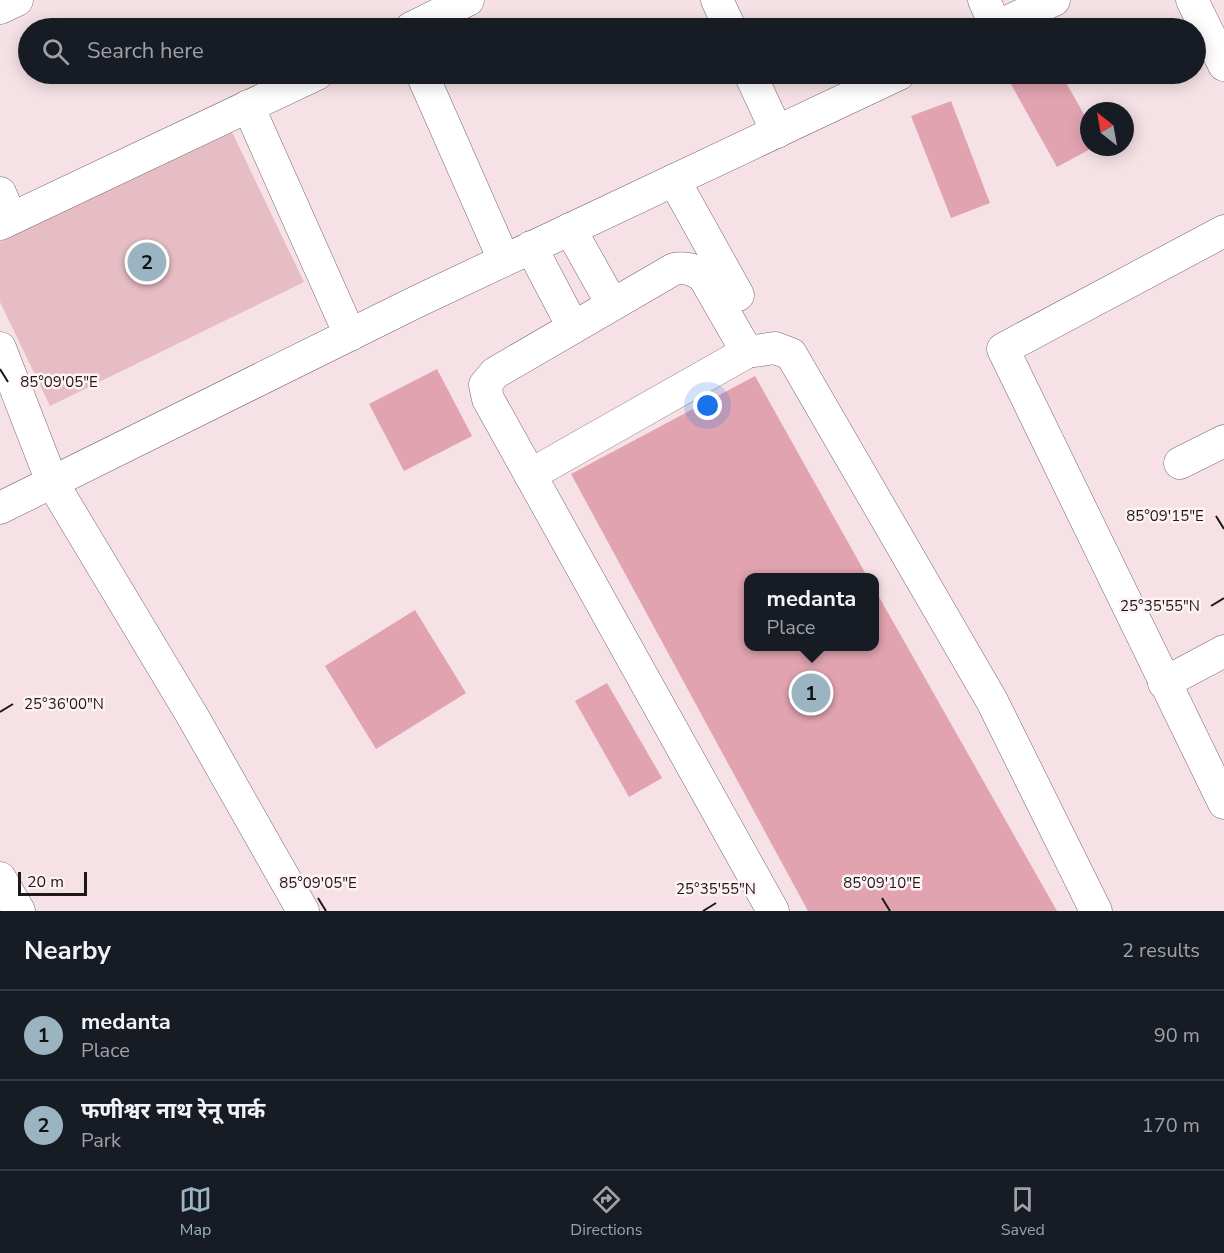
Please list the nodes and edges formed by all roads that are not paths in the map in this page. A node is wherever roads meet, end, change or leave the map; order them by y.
1 (17, 0) edge
2 (468, 0) edge
3 (717, 0) edge
4 (1054, 0) edge
5 (1192, 0) edge
6 (0, 8) edge
7 (431, 18) edge
8 (725, 18) edge
9 (994, 18) edge
10 (1201, 18) edge
11 (1206, 28) edge
12 (1224, 65) edge
13 (295, 84) edge
14 (426, 84) edge
15 (755, 84) edge
16 (878, 84) edge
17 (248, 106) junction
18 (777, 132) junction
19 (674, 180) junction
20 (4, 212) edge
21 (570, 230) junction
22 (1224, 231) edge
23 (531, 247) junction
24 (504, 260) junction
25 (729, 301) junction
26 (612, 304) junction
27 (573, 327) junction
28 (350, 335) junction
29 (0, 348) edge
30 (756, 350) junction
31 (1224, 441) edge
32 (1180, 463) dead end
33 (530, 475) junction
34 (52, 482) junction
35 (0, 508) edge
36 (1224, 651) edge
37 (1164, 683) junction
38 (1224, 803) edge
39 (0, 878) edge
40 (1096, 908) edge
41 (19, 911) edge
42 (303, 911) edge
43 (773, 911) edge

1 - 6 street
2 - 7 street
3 - 8 street
4 - 9 street
5 - 10 street
11 - 12 street
13 - 17 street
14 - 24 street
15 - 18 street
16 - 18 street
17 - 20 street
17 - 28 street
18 - 19 street
19 - 21 street
19 - 25 street
21 - 23 street
21 - 26 street
22 - 37 street
23 - 24 street
23 - 27 street
24 - 28 street
25 - 26 street
25 - 30 street
26 - 27 street
27 - 33 street
28 - 34 street
29 - 34 street
30 - 33 street
30 - 40 street
31 - 32 street
33 - 43 street
34 - 35 street
34 - 42 street
36 - 37 street
37 - 38 street
39 - 41 street

